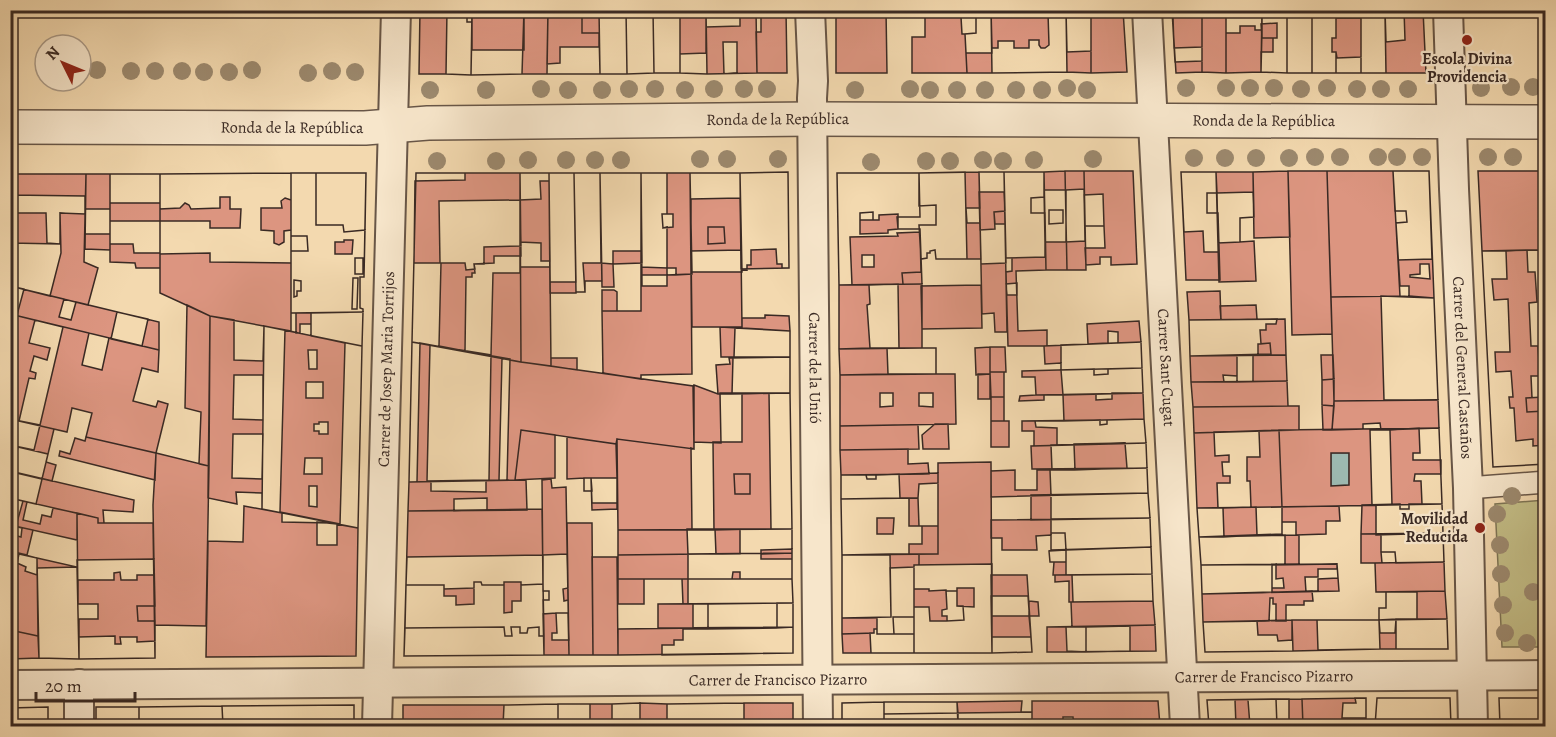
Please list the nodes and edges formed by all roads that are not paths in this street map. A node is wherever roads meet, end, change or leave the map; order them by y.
1 (396, 10) edge
2 (810, 10) edge
3 (1148, 10) edge
4 (1448, 10) edge
5 (813, 119) junction
6 (1155, 120) junction
7 (1452, 123) junction
8 (1545, 123) edge
9 (394, 125) junction
10 (10, 127) edge
11 (1545, 482) edge
12 (1468, 488) junction
13 (1473, 675) junction
14 (1545, 675) edge
15 (1181, 677) junction
16 (818, 680) junction
17 (378, 683) junction
18 (79, 684) junction
19 (10, 685) edge
20 (79, 726) edge
21 (376, 726) edge
22 (818, 726) edge
23 (1185, 726) edge
24 (1473, 726) edge

1 - 9 street, Carrer de Josep Maria Torrijos
2 - 5 street, Carrer de la Unió
3 - 6 street, Carrer Sant Cugat
4 - 7 street, Carrer del General Castaños
5 - 6 street, Ronda de la República
5 - 9 street, Ronda de la República
5 - 16 street, Carrer de la Unió
6 - 7 street, Ronda de la República
6 - 15 street, Carrer Sant Cugat
7 - 8 street, Ronda de la República
7 - 12 street, Carrer del General Castaños
9 - 10 street, Ronda de la República
9 - 17 street, Carrer de Josep Maria Torrijos
11 - 12 street
12 - 13 street, Carrer del General Castaños
13 - 14 street, Carrer de Francisco Pizarro
13 - 15 street, Carrer de Francisco Pizarro
13 - 24 street, Carrer del General Castaños
15 - 16 street, Carrer de Francisco Pizarro
15 - 23 street, Carrer Sant Cugat
16 - 17 street, Carrer de Francisco Pizarro
16 - 22 street, Carrer de la Unió
17 - 18 street, Carrer de Francisco Pizarro
17 - 21 street, Carrer de Josep Maria Torrijos
18 - 19 street, Carrer de Francisco Pizarro
18 - 20 street

